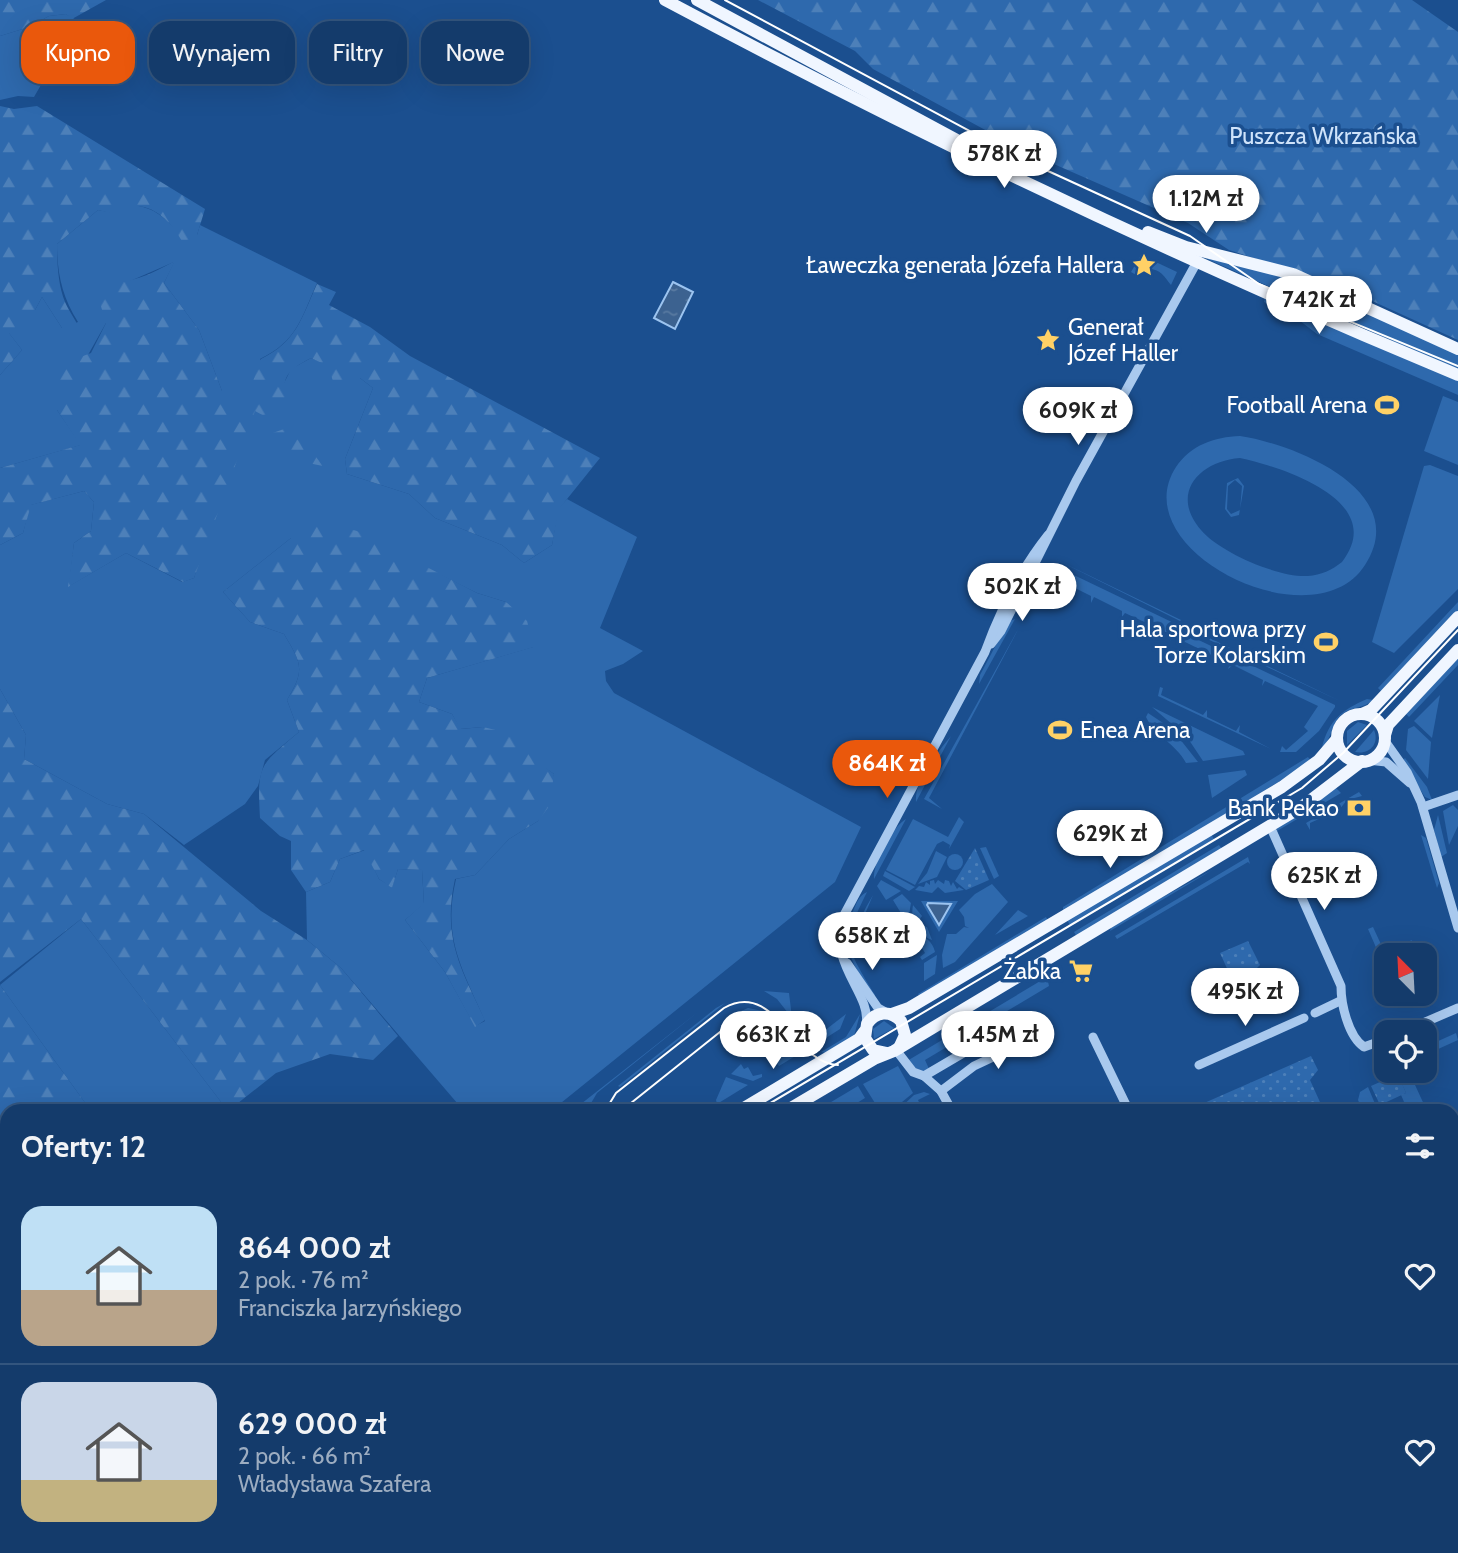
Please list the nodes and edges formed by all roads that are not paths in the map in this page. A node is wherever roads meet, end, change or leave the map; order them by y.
1 (665, 0) edge
2 (697, 0) edge
3 (826, 69) junction
4 (820, 82) junction
5 (874, 102) junction
6 (1182, 246) junction
7 (1220, 255) junction
8 (1195, 263) junction
9 (1458, 349) edge
10 (1458, 375) edge
11 (1458, 617) edge
12 (1458, 650) edge
13 (1362, 714) junction
14 (1385, 738) junction
15 (1337, 739) junction
16 (1365, 761) junction
17 (1416, 790) junction
18 (1458, 795) edge
19 (1423, 807) junction
20 (1270, 826) junction
21 (1458, 928) edge
22 (842, 956) junction
23 (1340, 1001) junction
24 (1458, 1009) edge
25 (889, 1013) junction
26 (1315, 1013) dead end
27 (1304, 1018) dead end
28 (1431, 1020) edge
29 (865, 1029) junction
30 (1042, 1034) dead end
31 (1093, 1037) dead end
32 (987, 1039) dead end
33 (1374, 1043) edge
34 (894, 1050) junction
35 (1199, 1065) dead end
36 (924, 1076) junction
37 (941, 1091) junction
38 (751, 1104) edge
39 (798, 1104) edge
40 (948, 1104) edge
41 (1126, 1104) edge

1 - 4 main road
2 - 3 main road
3 - 4 street
3 - 5 main road
4 - 5 main road
5 - 6 main road
5 - 8 main road
6 - 7 main road
6 - 8 street
7 - 8 street
7 - 9 main road
8 - 10 main road
8 - 22 street
11 - 13 main road
12 - 14 main road
13 - 14 main road
13 - 15 main road
14 - 16 main road
14 - 17 street
15 - 16 main road
15 - 25 main road
16 - 17 street
16 - 20 main road
17 - 19 street
18 - 19 street
19 - 21 street
20 - 23 street
20 - 34 main road
22 - 25 street
22 - 29 street
23 - 26 street
23 - 33 street
24 - 28 street
25 - 29 main road
25 - 34 main road
27 - 35 street
29 - 34 main road
29 - 38 main road
30 - 37 street
31 - 41 street
32 - 36 street
34 - 36 street
34 - 39 main road
36 - 37 street
37 - 40 street

